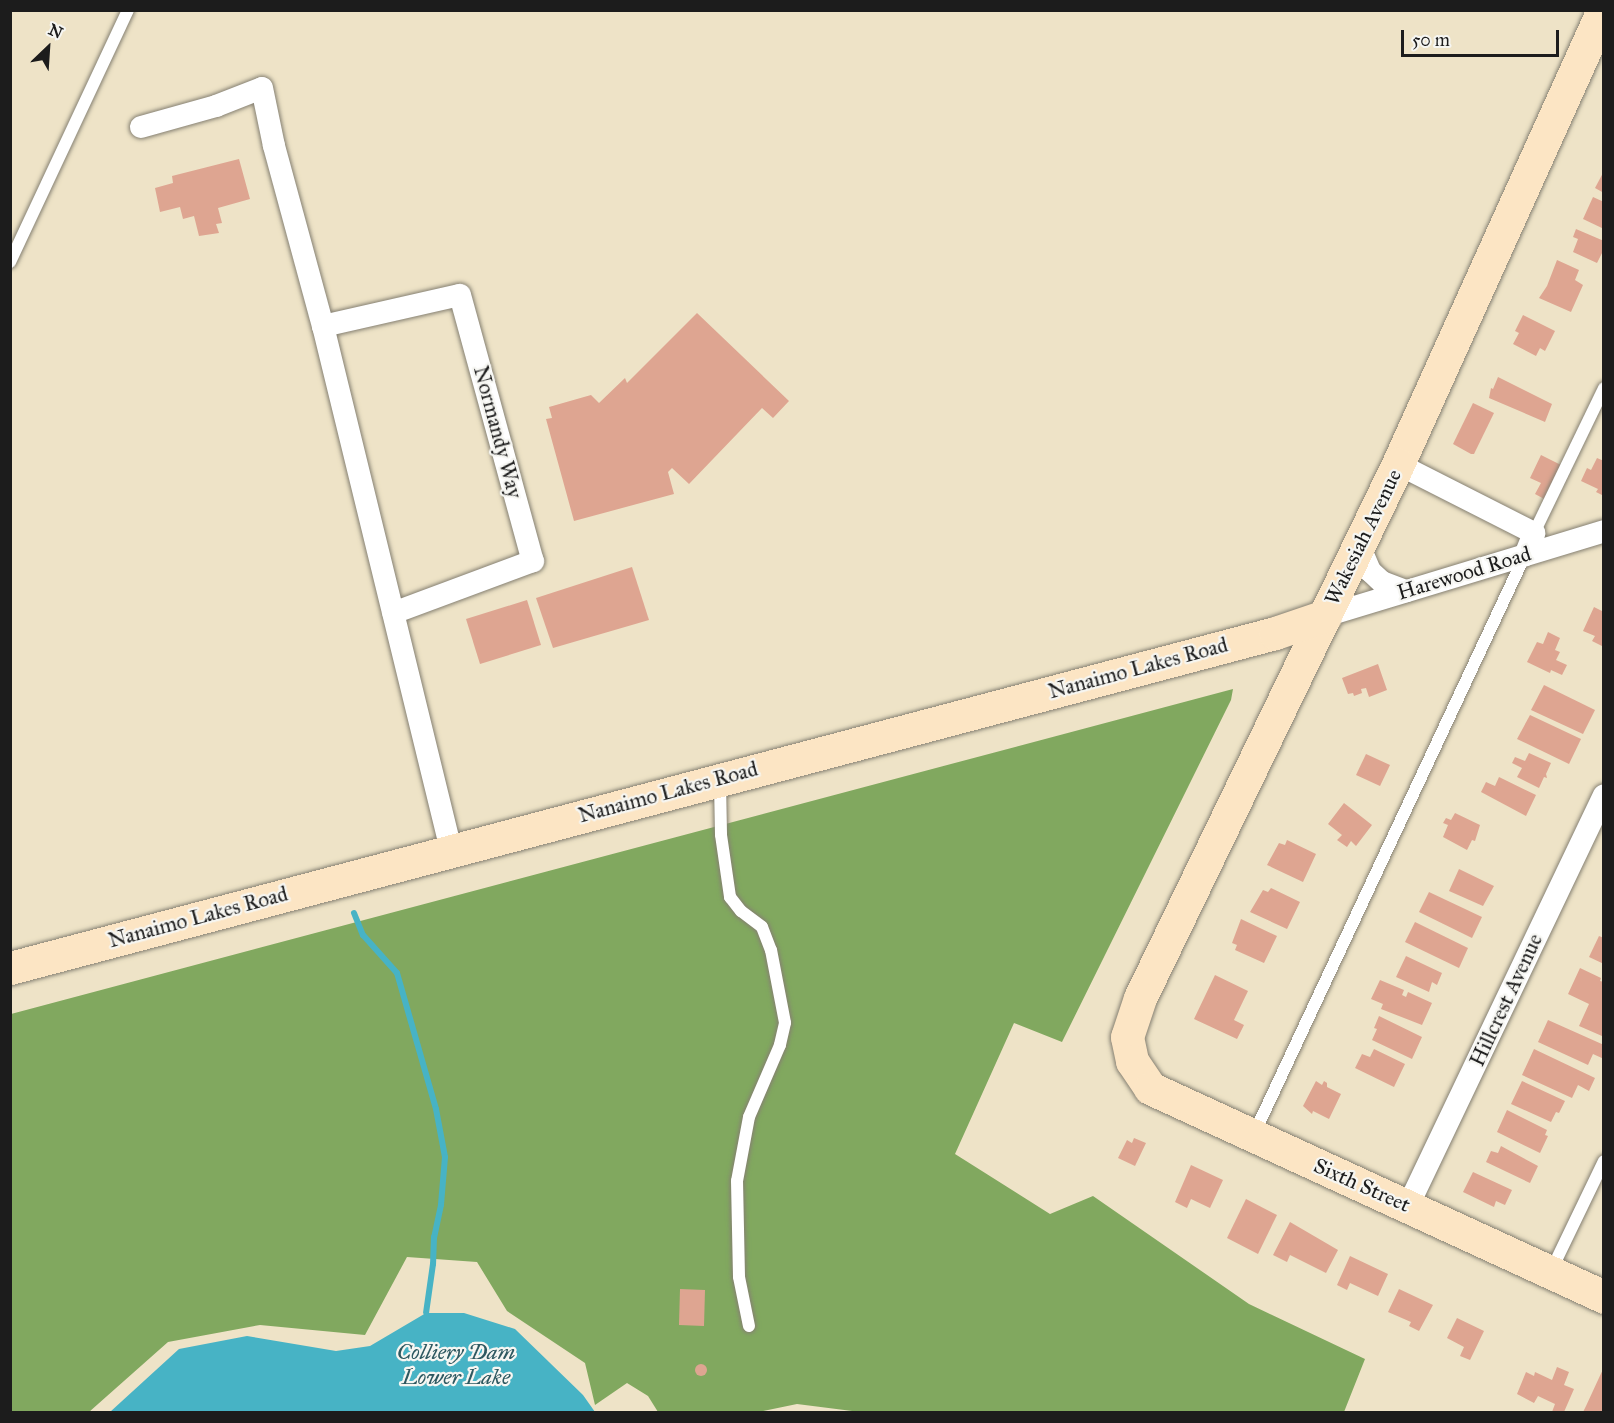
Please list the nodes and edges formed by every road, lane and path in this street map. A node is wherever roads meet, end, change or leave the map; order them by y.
1 (128, 10) edge
2 (1603, 10) edge
3 (141, 127) dead end
4 (10, 262) edge
5 (323, 326) junction
6 (1604, 388) edge
7 (1398, 464) junction
8 (1365, 531) junction
9 (1604, 531) edge
10 (1534, 533) junction
11 (1525, 555) junction
12 (1406, 591) junction
13 (393, 613) junction
14 (1325, 616) junction
15 (720, 778) junction
16 (1604, 795) edge
17 (451, 850) junction
18 (10, 968) edge
19 (1132, 1061) joint
20 (1253, 1137) junction
21 (1604, 1161) edge
22 (1408, 1206) junction
23 (1550, 1272) junction
24 (1604, 1297) edge
25 (749, 1326) dead end

1 - 4 lane
2 - 7 street, Wakesiah Avenue
3 - 5 street
5 - 13 street
5 - 13 street, Normandy Way
6 - 10 lane
7 - 8 street, Wakesiah Avenue
7 - 10 street
8 - 12 street
8 - 14 street, Wakesiah Avenue
9 - 11 street, Harewood Road
10 - 11 street
11 - 12 street, Harewood Road
11 - 20 lane
12 - 14 street, Harewood Road
13 - 17 street
14 - 15 street, Nanaimo Lakes Road
14 - 19 street, Wakesiah Avenue
15 - 17 street, Nanaimo Lakes Road
15 - 25 lane
16 - 22 street, Hillcrest Avenue
17 - 18 street, Nanaimo Lakes Road
19 - 20 street, Sixth Street
20 - 22 street, Sixth Street
21 - 23 lane
22 - 23 street, Sixth Street
23 - 24 street, Sixth Street

